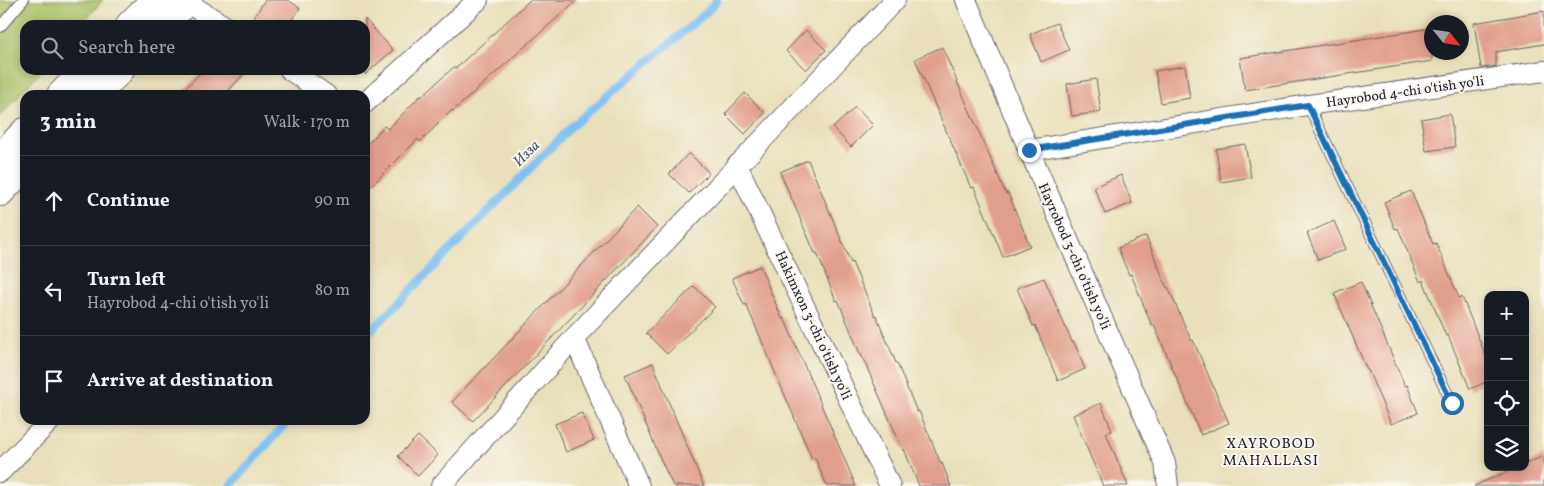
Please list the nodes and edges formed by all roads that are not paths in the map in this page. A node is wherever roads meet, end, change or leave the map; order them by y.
1 (23, 0) edge
2 (155, 0) edge
3 (478, 0) edge
4 (895, 0) edge
5 (966, 0) edge
6 (185, 1) edge
7 (135, 20) edge
8 (168, 20) edge
9 (215, 20) edge
10 (0, 27) edge
11 (1544, 71) edge
12 (81, 75) edge
13 (115, 75) edge
14 (297, 75) edge
15 (67, 90) edge
16 (100, 90) edge
17 (319, 90) edge
18 (370, 98) edge
19 (1308, 105) junction
20 (20, 137) edge
21 (1029, 150) junction
22 (0, 158) edge
23 (737, 165) junction
24 (20, 171) edge
25 (0, 192) edge
26 (574, 338) junction
27 (1452, 403) dead end
28 (46, 425) edge
29 (0, 472) edge
30 (441, 486) edge
31 (639, 486) edge
32 (890, 486) edge
33 (1168, 486) edge

1 - 10 lane
2 - 7 main road
3 - 18 street
4 - 23 street
5 - 21 street, Hayrobod 3-chi o'tish yo'li
6 - 8 main road
6 - 9 street
11 - 19 street, Hayrobod 4-chi o'tish yo'li
12 - 15 main road
13 - 16 main road
14 - 17 street
19 - 21 street, Hayrobod 4-chi o'tish yo'li
19 - 27 lane
20 - 22 main road
21 - 33 street, Hayrobod 3-chi o'tish yo'li
23 - 26 street
23 - 32 street, Hakimxon 3-chi o'tish yo'li
24 - 25 main road
26 - 30 street
26 - 31 street
28 - 29 street

